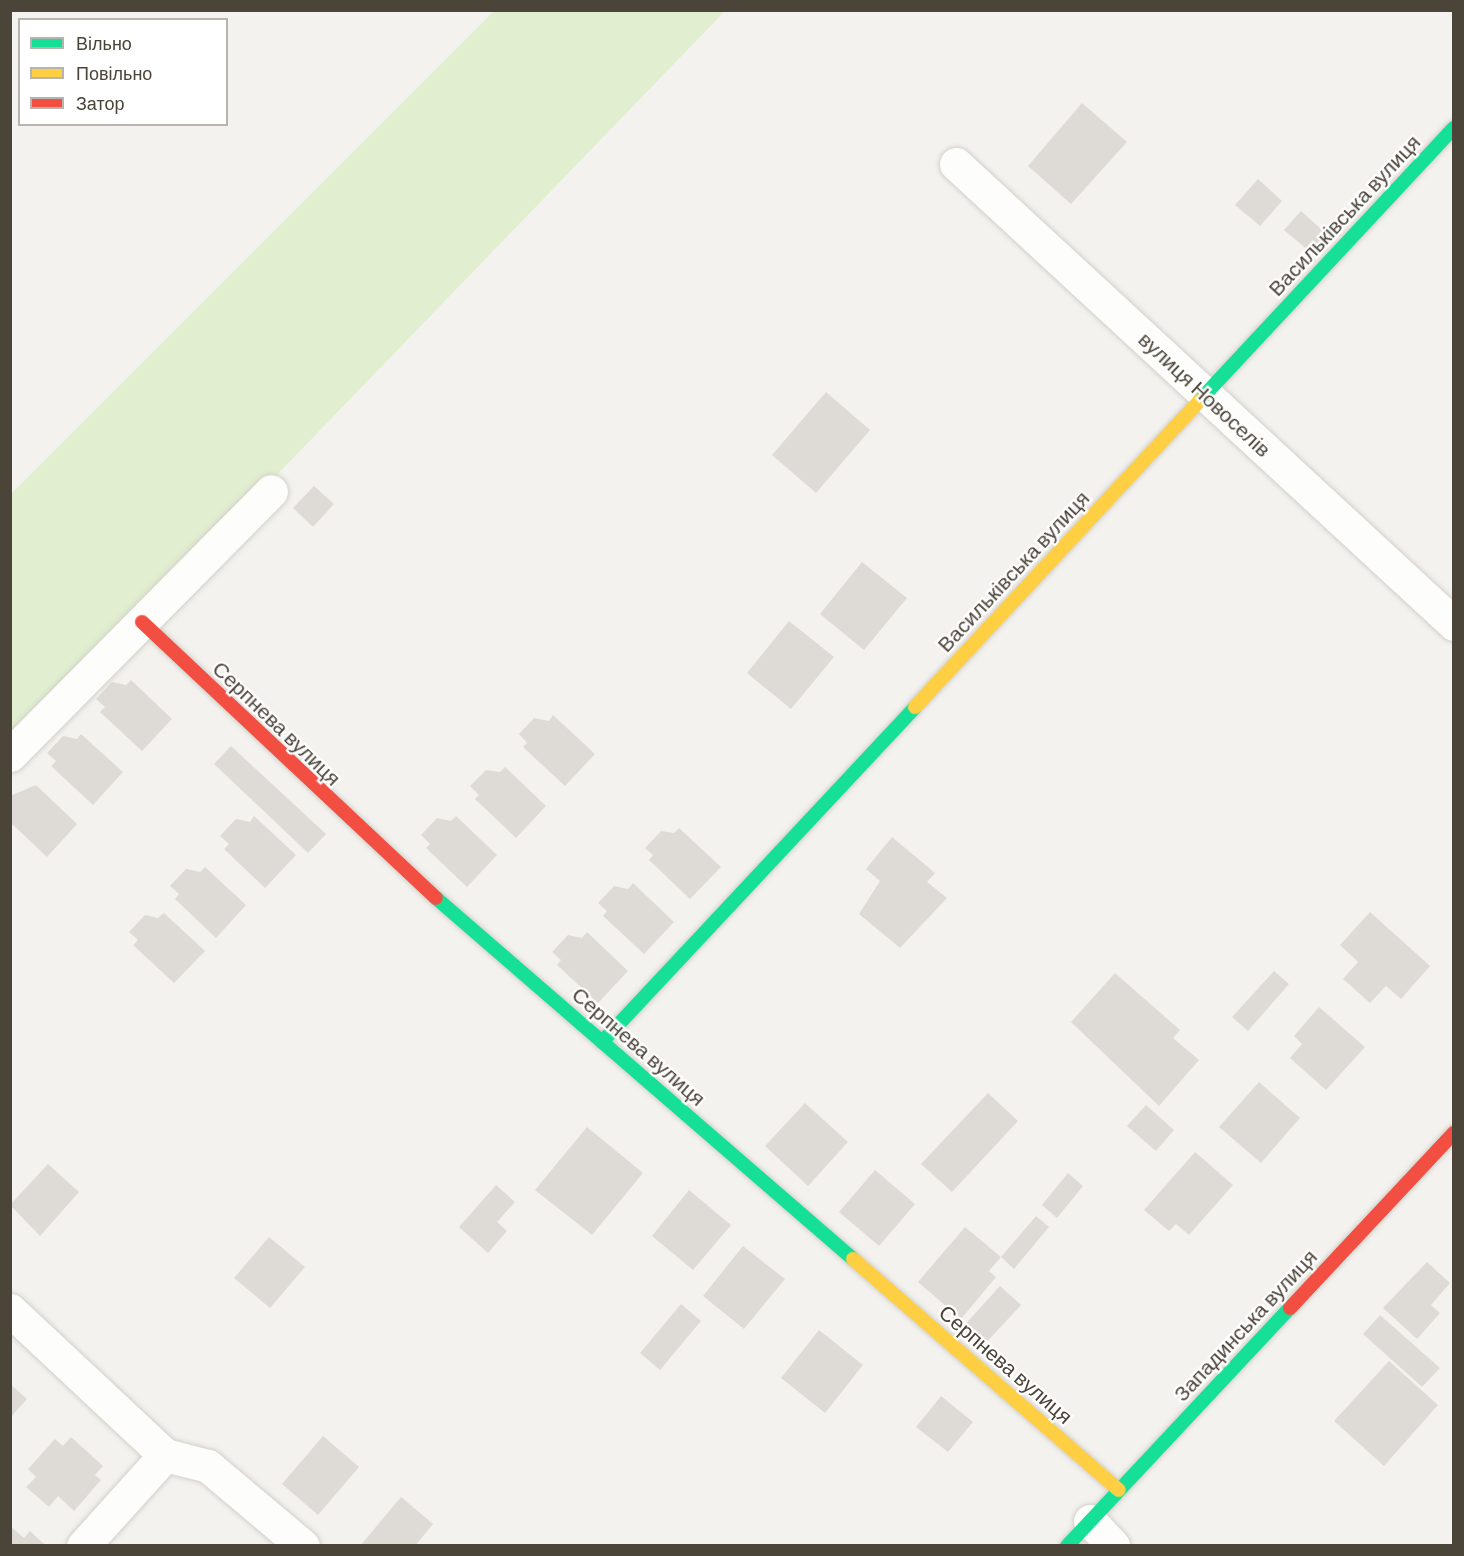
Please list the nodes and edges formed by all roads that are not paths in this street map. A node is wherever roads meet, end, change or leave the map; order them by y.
1 (1454, 128) edge
2 (956, 164) dead end
3 (1205, 395) junction
4 (271, 491) dead end
5 (142, 622) junction
6 (1454, 624) edge
7 (10, 755) edge
8 (602, 1042) junction
9 (1454, 1133) edge
10 (10, 1310) edge
11 (165, 1455) junction
12 (1119, 1490) junction
13 (1090, 1521) junction
14 (83, 1545) edge
15 (303, 1545) edge
16 (1067, 1545) edge
17 (1113, 1545) edge

1 - 3 street, Васильківська вулиця
2 - 3 street, вулиця Новоселів
3 - 6 street, вулиця Новоселів
3 - 8 street, Васильківська вулиця
4 - 5 street
5 - 7 street
5 - 8 street, Серпнева вулиця
8 - 12 street, Серпнева вулиця
9 - 12 street, Западинська вулиця
10 - 11 street
11 - 14 street
11 - 15 street
12 - 13 street, Западинська вулиця
13 - 16 street, Западинська вулиця
13 - 17 street

